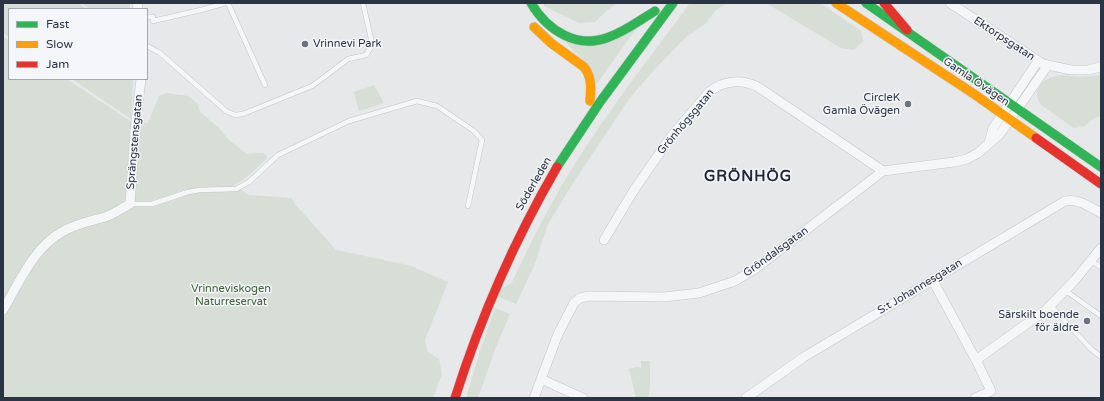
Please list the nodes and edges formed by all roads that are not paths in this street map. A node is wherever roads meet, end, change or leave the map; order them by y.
1 (227, 3) edge
2 (363, 3) edge
3 (531, 3) edge
4 (661, 3) edge
5 (673, 3) edge
6 (836, 3) edge
7 (866, 3) edge
8 (884, 3) edge
9 (950, 3) edge
10 (655, 11) junction
11 (148, 17) edge
12 (529, 20) dead end
13 (641, 30) dead end
14 (907, 30) junction
15 (148, 47) edge
16 (1038, 61) junction
17 (1048, 65) junction
18 (1101, 67) edge
19 (141, 80) edge
20 (604, 82) dead end
21 (265, 86) dead end
22 (590, 101) junction
23 (1009, 103) junction
24 (1018, 110) junction
25 (582, 113) dead end
26 (1002, 114) junction
27 (1010, 120) junction
28 (989, 143) junction
29 (1101, 167) edge
30 (883, 171) junction
31 (1101, 184) edge
32 (130, 204) junction
33 (468, 206) dead end
34 (1101, 212) edge
35 (604, 240) dead end
36 (1101, 248) edge
37 (1091, 261) junction
38 (1101, 267) edge
39 (932, 280) junction
40 (1066, 291) junction
41 (1051, 306) junction
42 (3, 310) edge
43 (1101, 316) edge
44 (1101, 358) edge
45 (976, 360) junction
46 (541, 379) junction
47 (455, 398) edge
48 (534, 398) edge
49 (583, 398) edge
50 (746, 398) edge
51 (975, 398) edge

1 - 11 lane
1 - 21 lane
2 - 15 lane
3 - 10 main road
4 - 10 main road
5 - 47 main road, Söderleden
6 - 26 main road, Gamla Övägen
7 - 14 main road, Gamla Övägen
8 - 14 main road
9 - 16 street, Ektorpsgatan
10 - 13 main road
12 - 22 main road
14 - 23 main road, Gamla Övägen
16 - 17 street, Ektorpsgatan
16 - 23 street, Ektorpsgatan
17 - 18 street, Ektorpsgatan
17 - 24 street, Ektorpsgatan
19 - 32 street, Sprängstensgatan
20 - 22 main road
22 - 25 main road
23 - 24 main road, Gamla Övägen
23 - 26 street, Ektorpsgatan
24 - 27 street, Ektorpsgatan
24 - 29 main road, Gamla Övägen
26 - 27 main road, Gamla Övägen
26 - 28 street
27 - 28 street
27 - 31 main road, Gamla Övägen
28 - 30 street
30 - 35 street, Grönhögsgatan
30 - 46 street, Gröndalsgatan
32 - 33 lane, Sprängstensgatan
32 - 42 street, Sprängstensgatan
34 - 39 street, S:t Johannesgatan
36 - 37 street
37 - 38 lane
37 - 40 street
39 - 45 street
39 - 50 street, S:t Johannesgatan
40 - 41 street
40 - 43 lane
41 - 44 lane
41 - 45 street
45 - 51 street
46 - 48 street, Gröndalsgatan
46 - 49 street

